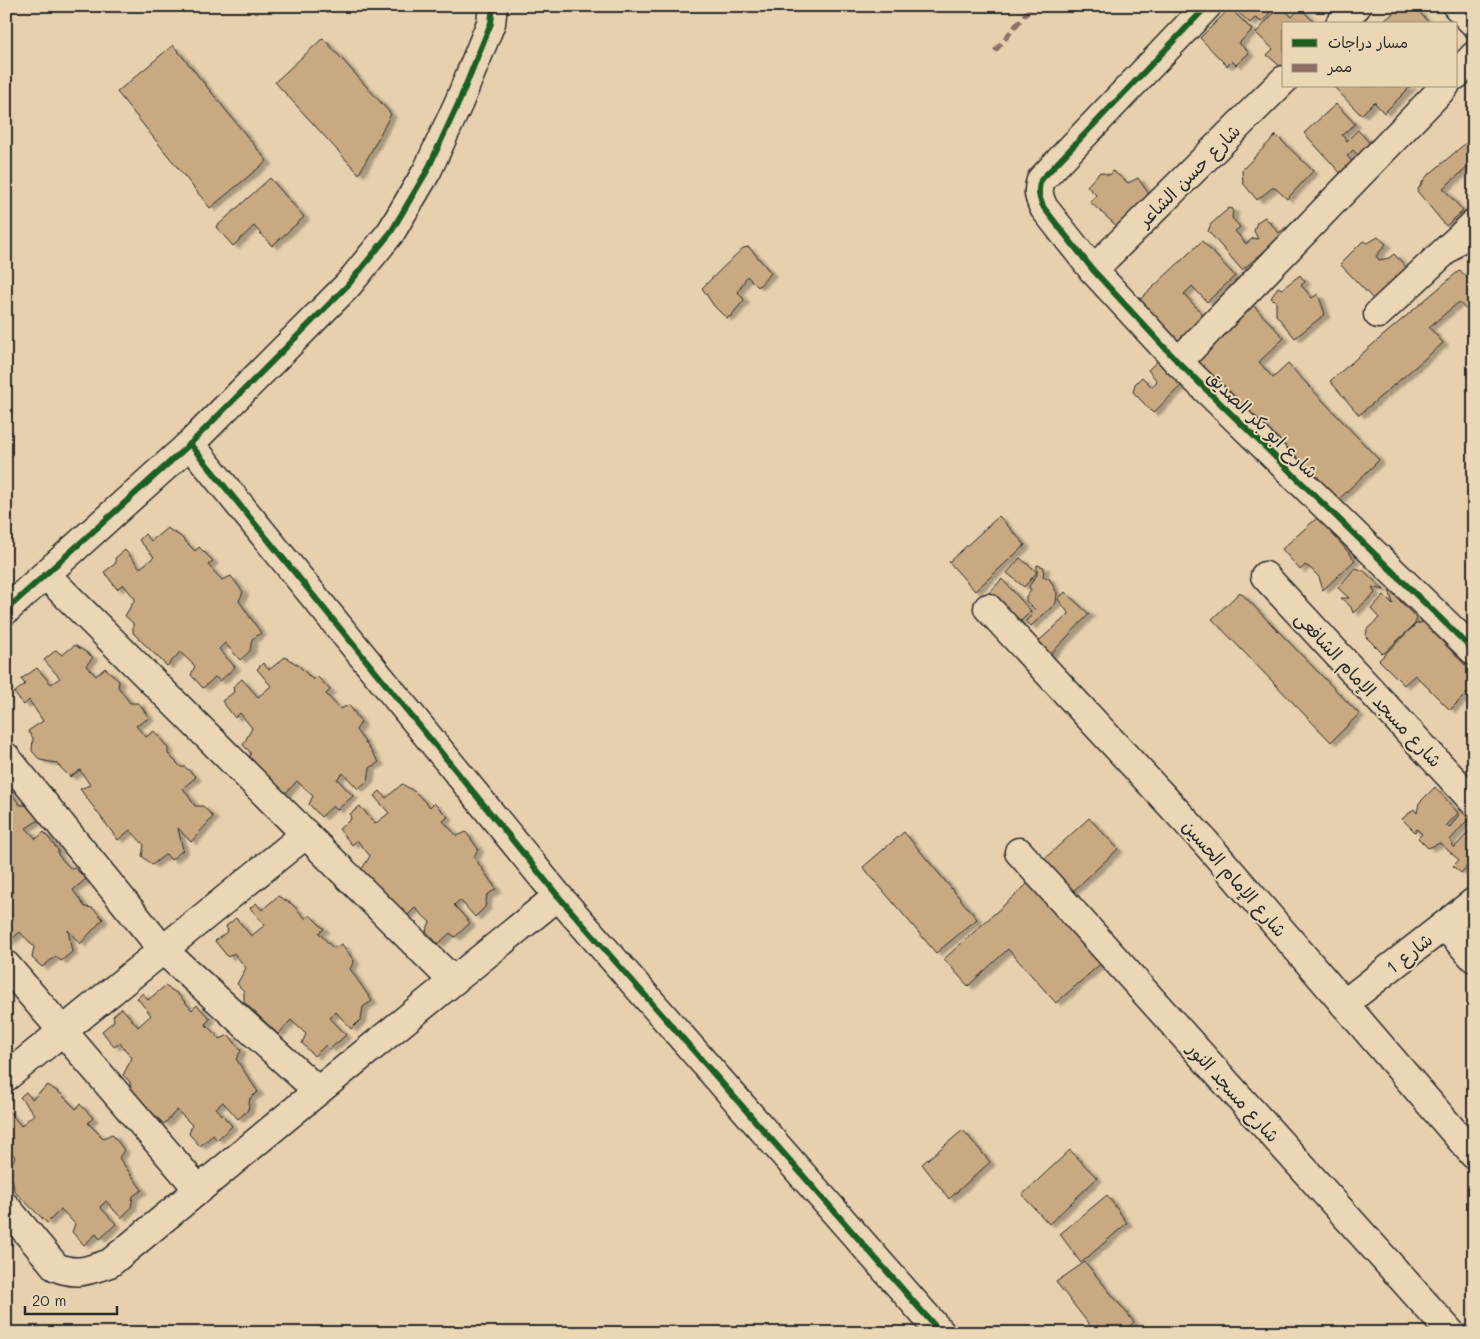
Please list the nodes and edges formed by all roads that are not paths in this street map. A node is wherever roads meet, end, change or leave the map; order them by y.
1 (493, 6) edge
2 (1207, 6) edge
3 (1357, 6) edge
4 (1457, 6) edge
5 (1342, 22) edge
6 (1474, 23) edge
7 (1474, 56) edge
8 (1458, 73) edge
9 (1282, 82) edge
10 (1443, 88) edge
11 (1474, 224) edge
12 (1094, 270) junction
13 (1378, 314) dead end
14 (1178, 362) junction
15 (190, 444) junction
16 (46, 576) junction
17 (1265, 576) dead end
18 (988, 608) dead end
19 (6, 610) edge
20 (1474, 651) edge
21 (6, 757) edge
22 (1474, 802) edge
23 (306, 834) junction
24 (1019, 852) dead end
25 (558, 896) junction
26 (1474, 902) edge
27 (1445, 926) junction
28 (163, 950) junction
29 (1474, 958) edge
30 (6, 965) edge
31 (453, 981) junction
32 (1344, 1004) junction
33 (63, 1032) junction
34 (6, 1077) edge
35 (318, 1091) junction
36 (1474, 1155) edge
37 (199, 1190) junction
38 (6, 1208) edge
39 (940, 1333) edge
40 (1450, 1333) edge

1 - 15 main road
2 - 12 main road, شارع ابو بكر الصديق
3 - 5 main road
4 - 6 main road
7 - 8 main road
9 - 12 main road, شارع حسن الشاعر
10 - 14 main road
11 - 13 main road
12 - 14 main road, شارع ابو بكر الصديق
14 - 20 main road, شارع ابو بكر الصديق
15 - 16 main road
15 - 25 main road
16 - 19 main road
16 - 23 main road
17 - 22 main road, شارع مسجد الإمام الشافعى
18 - 32 main road, شارع الإمام الحسين
21 - 28 main road
23 - 28 main road
23 - 31 main road
24 - 40 main road, شارع مسجد النور
25 - 31 main road
25 - 39 main road
26 - 27 main road, شارع 1
27 - 29 main road
27 - 32 main road, شارع 1
28 - 33 main road
28 - 35 main road
30 - 33 main road
31 - 35 main road
32 - 36 main road, شارع الإمام الحسين
33 - 34 main road
33 - 37 main road
35 - 37 main road
37 - 38 main road

